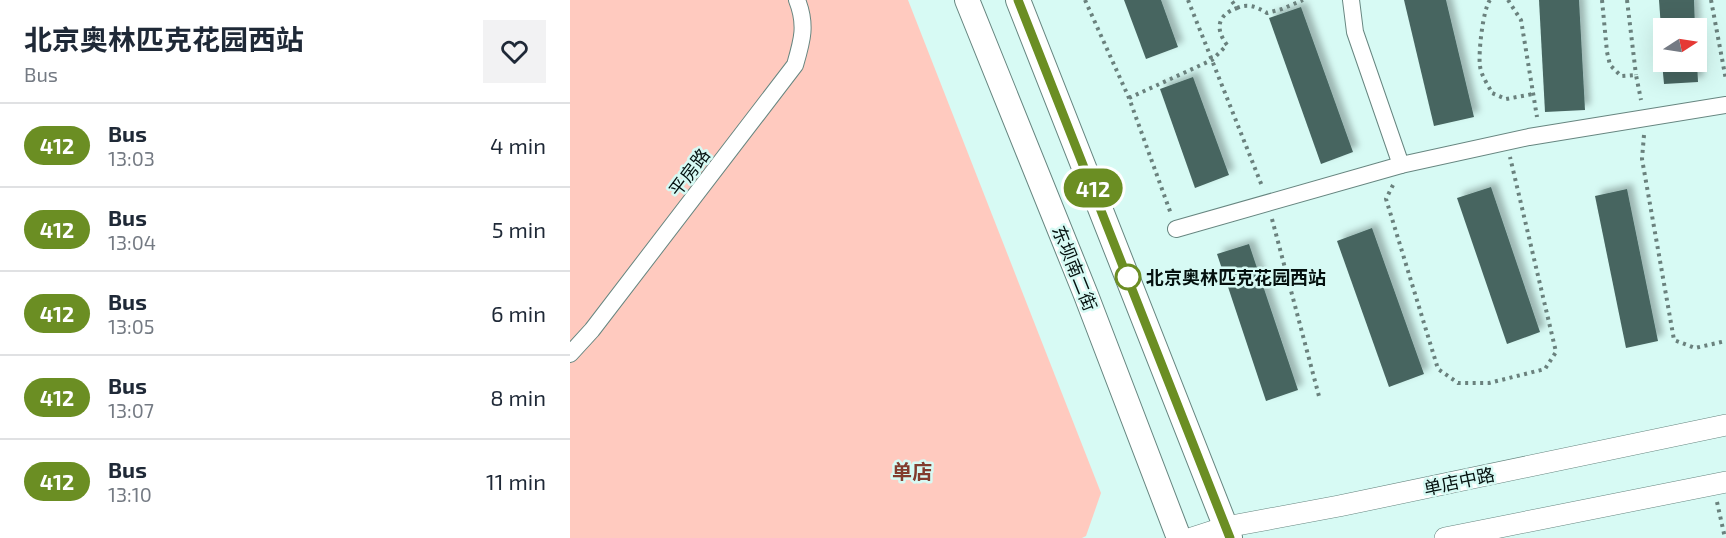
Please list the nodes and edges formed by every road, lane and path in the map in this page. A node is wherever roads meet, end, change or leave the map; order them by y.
1 (797, 0) edge
2 (967, 0) edge
3 (1018, 0) edge
4 (1085, 0) edge
5 (1188, 0) edge
6 (1231, 0) edge
7 (1303, 0) edge
8 (1351, 0) edge
9 (1490, 0) edge
10 (1508, 0) edge
11 (1602, 0) edge
12 (1627, 0) edge
13 (1711, 0) edge
14 (1237, 8) junction
15 (1212, 60) junction
16 (1636, 75) junction
17 (1726, 80) edge
18 (1533, 94) junction
19 (1129, 98) junction
20 (1726, 105) edge
21 (1644, 119) junction
22 (1540, 135) junction
23 (1506, 142) junction
24 (1401, 165) junction
25 (1268, 203) junction
26 (1176, 229) joint
27 (1726, 341) edge
28 (570, 354) edge
29 (1320, 400) dead end
30 (1726, 425) edge
31 (1720, 483) edge
32 (1228, 533) edge
33 (1179, 538) edge
34 (1192, 538) edge
35 (1445, 538) edge
36 (1725, 538) edge

1 - 28 street, 平房路
2 - 33 main road, 东坝南二街
3 - 32 main road
4 - 19 path
5 - 15 path
6 - 14 path
7 - 14 path
8 - 24 street
9 - 18 path
10 - 18 path
11 - 16 path
12 - 16 path
13 - 17 path
14 - 15 path
15 - 19 path
15 - 25 path
16 - 21 path
18 - 22 path
19 - 26 path
20 - 21 street
21 - 22 street
21 - 27 path
22 - 23 street
23 - 24 street
23 - 24 path
24 - 25 street
25 - 26 street
25 - 29 path
30 - 32 street, 单店中路
31 - 35 street
31 - 36 path
32 - 34 street, 单店中路

